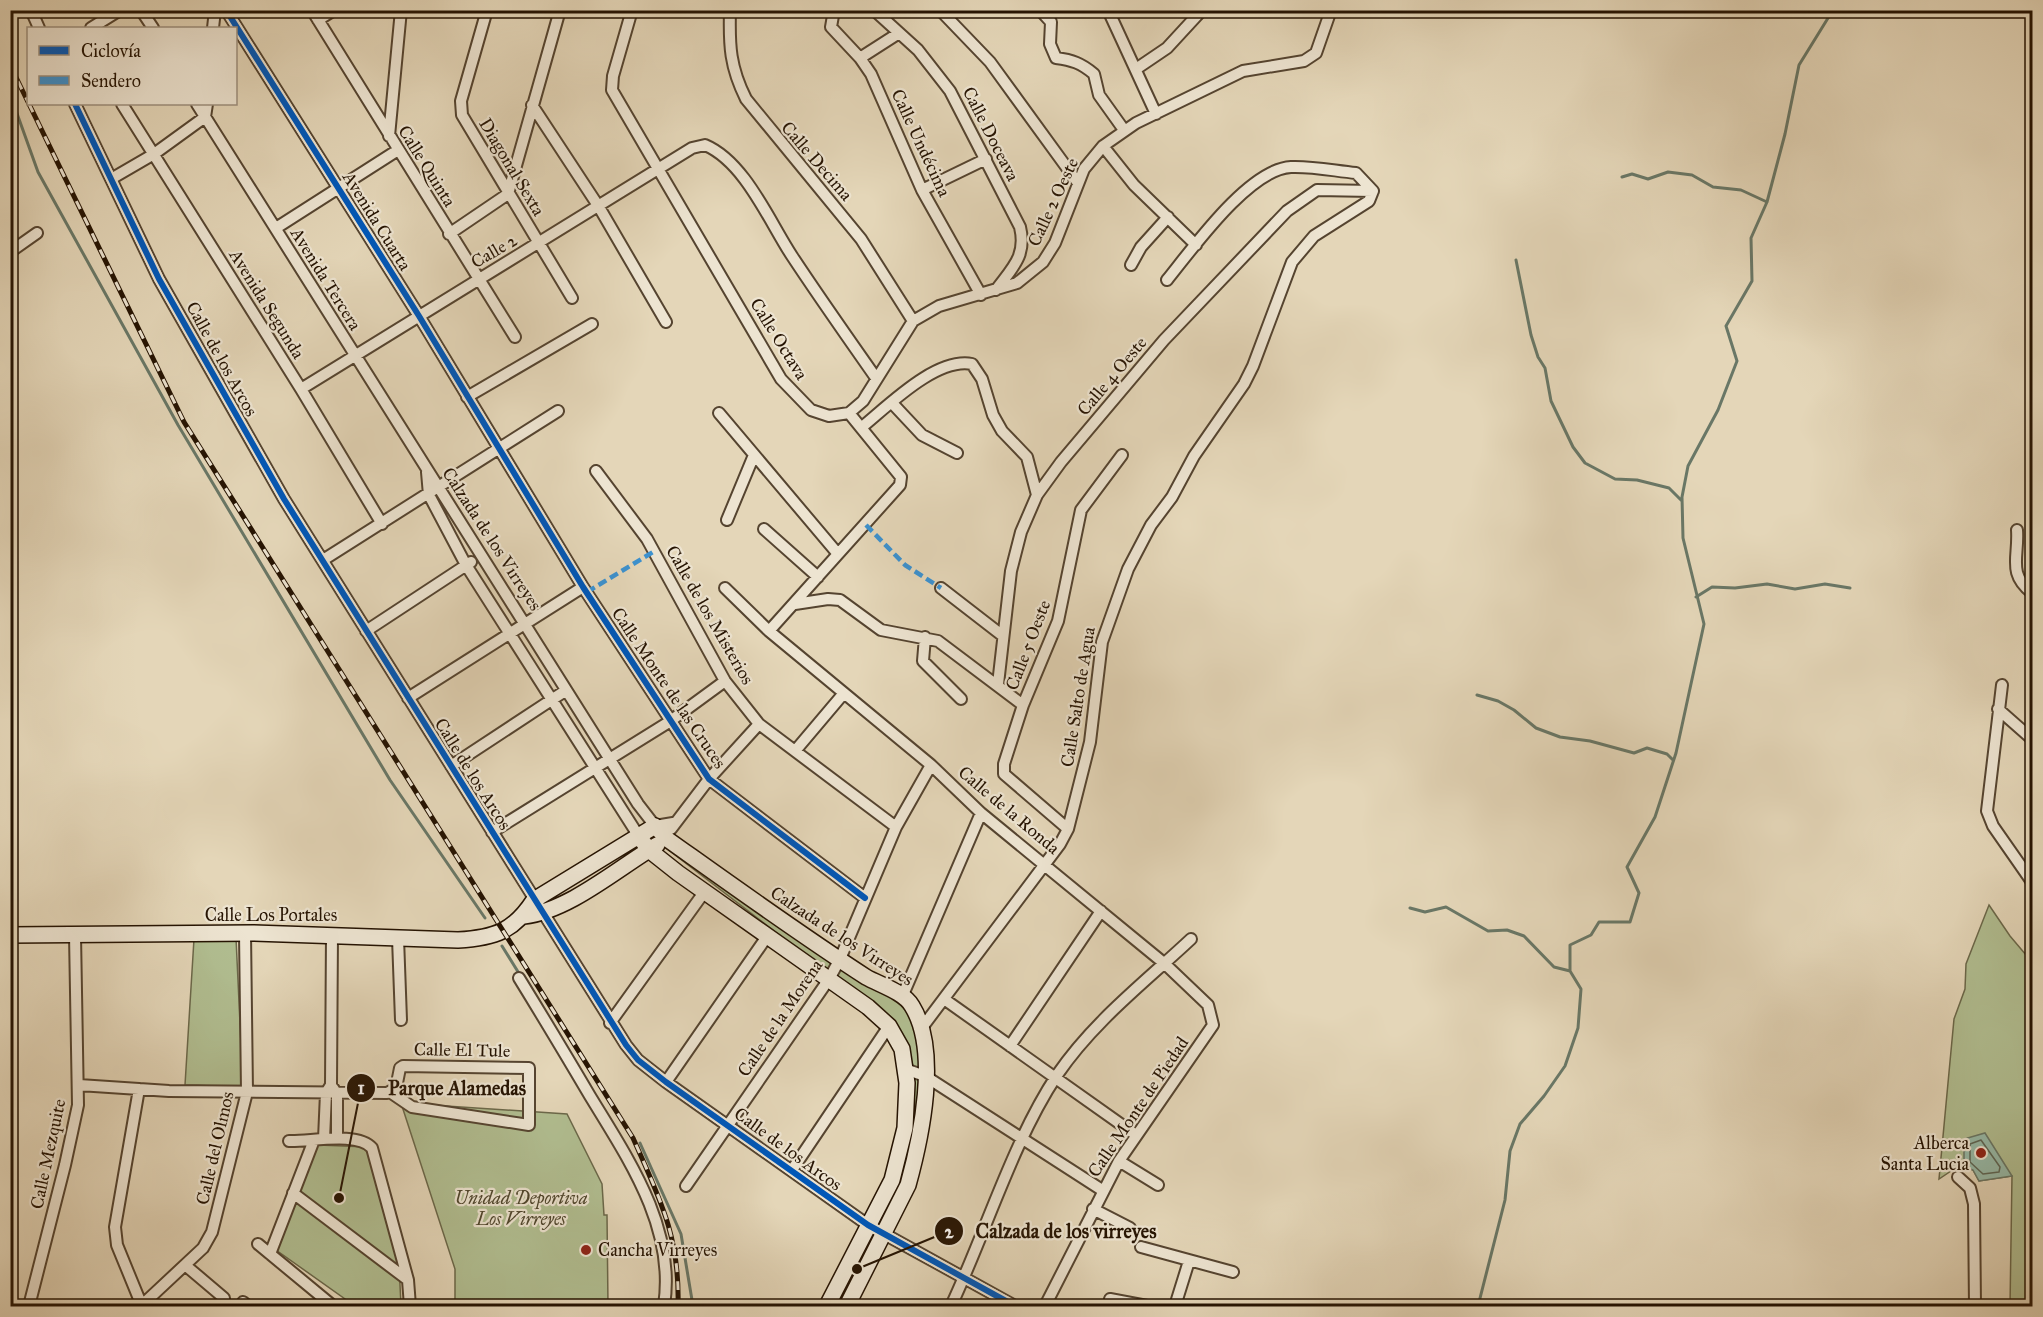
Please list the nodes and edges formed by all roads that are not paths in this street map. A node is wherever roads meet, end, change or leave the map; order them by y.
1 (30, 10) edge
2 (120, 10) edge
3 (141, 10) edge
4 (215, 10) edge
5 (226, 10) edge
6 (334, 10) edge
7 (392, 10) edge
8 (401, 10) edge
9 (487, 10) edge
10 (560, 10) edge
11 (632, 10) edge
12 (730, 10) edge
13 (834, 10) edge
14 (874, 10) edge
15 (940, 10) edge
16 (1040, 10) edge
17 (1108, 10) edge
18 (1202, 10) edge
19 (1331, 10) edge
20 (315, 15) edge
21 (401, 24) junction
22 (38, 27) edge
23 (93, 27) edge
24 (152, 27) edge
25 (213, 27) edge
26 (237, 27) edge
27 (237, 27) edge
28 (899, 33) junction
29 (860, 58) junction
30 (1136, 69) junction
31 (75, 105) edge
32 (123, 105) edge
33 (198, 105) edge
34 (207, 105) edge
35 (531, 105) junction
36 (1156, 114) junction
37 (205, 117) junction
38 (1124, 130) junction
39 (389, 137) junction
40 (1103, 146) junction
41 (398, 150) junction
42 (154, 154) junction
43 (986, 159) junction
44 (657, 171) junction
45 (111, 179) junction
46 (1078, 183) junction
47 (338, 187) junction
48 (922, 190) junction
49 (1373, 191) junction
50 (508, 194) junction
51 (599, 207) junction
52 (1168, 217) junction
53 (276, 228) junction
54 (37, 233) dead end
55 (449, 234) junction
56 (539, 244) junction
57 (1196, 245) junction
58 (10, 252) edge
59 (1131, 265) dead end
60 (479, 279) junction
61 (1167, 280) dead end
62 (996, 290) junction
63 (981, 295) junction
64 (572, 298) dead end
65 (419, 316) junction
66 (913, 321) junction
67 (666, 322) dead end
68 (592, 324) dead end
69 (515, 337) dead end
70 (355, 357) junction
71 (876, 378) junction
72 (301, 389) junction
73 (466, 397) junction
74 (892, 403) junction
75 (558, 411) dead end
76 (719, 413) dead end
77 (849, 413) junction
78 (862, 427) junction
79 (497, 449) junction
80 (957, 453) dead end
81 (754, 455) junction
82 (1122, 455) dead end
83 (427, 471) junction
84 (596, 471) dead end
85 (439, 488) junction
86 (429, 495) junction
87 (1037, 495) junction
88 (727, 520) dead end
89 (382, 524) junction
90 (764, 529) dead end
91 (2017, 530) dead end
92 (838, 554) junction
93 (480, 556) junction
94 (323, 560) junction
95 (466, 565) junction
96 (818, 577) junction
97 (583, 587) junction
98 (724, 588) dead end
99 (941, 588) dead end
100 (2032, 593) edge
101 (795, 604) junction
102 (525, 626) junction
103 (366, 631) junction
104 (769, 631) junction
105 (509, 636) junction
106 (1003, 636) junction
107 (925, 637) junction
108 (724, 681) junction
109 (998, 684) junction
110 (2002, 685) dead end
111 (565, 691) junction
112 (844, 693) junction
113 (408, 698) junction
114 (961, 699) dead end
115 (551, 700) junction
116 (1023, 705) junction
117 (1998, 709) junction
118 (669, 722) junction
119 (759, 724) junction
120 (2032, 739) edge
121 (795, 751) junction
122 (610, 759) junction
123 (931, 765) junction
124 (451, 766) junction
125 (594, 769) junction
126 (709, 779) junction
127 (981, 813) junction
128 (673, 823) junction
129 (655, 826) junction
130 (896, 827) junction
131 (1068, 829) junction
132 (492, 832) junction
133 (638, 835) junction
134 (667, 839) junction
135 (649, 850) junction
136 (1046, 863) junction
137 (2032, 882) edge
138 (705, 891) junction
139 (865, 898) junction
140 (534, 900) junction
141 (1101, 911) junction
142 (542, 914) junction
143 (524, 916) junction
144 (245, 933) junction
145 (332, 934) junction
146 (10, 935) edge
147 (75, 935) junction
148 (768, 935) junction
149 (398, 938) junction
150 (1191, 939) dead end
151 (840, 959) junction
152 (1165, 963) junction
153 (519, 978) dead end
154 (829, 979) junction
155 (902, 997) junction
156 (944, 999) junction
157 (401, 1020) dead end
158 (610, 1023) junction
159 (1213, 1025) joint
160 (889, 1026) junction
161 (921, 1029) junction
162 (1010, 1046) junction
163 (905, 1069) junction
164 (925, 1076) junction
165 (1056, 1076) junction
166 (666, 1082) junction
167 (79, 1085) junction
168 (140, 1089) junction
169 (331, 1091) junction
170 (247, 1092) junction
171 (390, 1092) junction
172 (728, 1124) junction
173 (1136, 1135) junction
174 (337, 1138) junction
175 (319, 1140) junction
176 (1023, 1140) junction
177 (289, 1141) dead end
178 (1119, 1161) junction
179 (792, 1170) junction
180 (1958, 1178) dead end
181 (1158, 1185) dead end
182 (686, 1186) dead end
183 (1102, 1190) junction
184 (293, 1193) junction
185 (1093, 1209) junction
186 (868, 1225) junction
187 (1130, 1228) dead end
188 (883, 1233) junction
189 (258, 1244) dead end
190 (1141, 1247) dead end
191 (270, 1254) junction
192 (1190, 1261) junction
193 (185, 1265) junction
194 (1233, 1272) dead end
195 (408, 1280) junction
196 (963, 1280) junction
197 (1110, 1299) dead end
198 (29, 1306) edge
199 (142, 1306) edge
200 (224, 1306) edge
201 (333, 1306) edge
202 (410, 1306) edge
203 (664, 1306) edge
204 (827, 1306) edge
205 (848, 1306) edge
206 (951, 1306) edge
207 (1014, 1306) edge
208 (1045, 1306) edge
209 (1147, 1306) edge
210 (1174, 1306) edge
211 (1975, 1306) edge

1 - 22 street
2 - 23 street
3 - 24 street
4 - 25 street
5 - 27 street, Avenida Cuarta
6 - 20 street
7 - 21 street
8 - 21 street
9 - 50 street, Diagonal Sexta
10 - 35 street
11 - 44 street, Calle Octava
12 - 66 street, Calle Decima
13 - 29 street, Calle Undécima
14 - 28 street, Calle Doceava
15 - 46 street
16 - 38 street
17 - 30 street
18 - 30 street
19 - 36 street, Calle 2 Oeste
20 - 39 street, Calle Quinta
21 - 39 street
26 - 47 street, Avenida Cuarta
28 - 29 street
28 - 43 street, Calle Doceava
29 - 48 street, Calle Undécima
30 - 36 street
31 - 45 street, Calle de los Arcos
32 - 42 street, Avenida Segunda
33 - 37 street, Avenida Tercera
34 - 37 street
35 - 50 street
35 - 51 street
36 - 38 street, Calle 2 Oeste
37 - 42 street
37 - 53 street, Avenida Tercera
38 - 40 street, Calle 2 Oeste
39 - 41 street, Calle Quinta
40 - 46 street, Calle 2 Oeste
40 - 52 street
41 - 47 street
41 - 55 street, Calle Quinta
42 - 45 street
42 - 72 street, Avenida Segunda
43 - 48 street
43 - 62 street, Calle Doceava
44 - 51 street, Calle 2
44 - 71 street, Calle 2
44 - 77 street, Calle Octava
45 - 94 street, Calle de los Arcos
46 - 62 street, Calle 2 Oeste
47 - 53 street
47 - 65 street, Avenida Cuarta
48 - 63 street, Calle Undécima
49 - 57 street
49 - 87 street, Calle 4 Oeste
49 - 131 street, Calle Salto de Agua
50 - 55 street
50 - 56 street, Diagonal Sexta
51 - 56 street, Calle 2
51 - 67 street
52 - 57 street
52 - 59 street
53 - 70 street, Avenida Tercera
54 - 58 street
55 - 60 street, Calle Quinta
56 - 60 street, Calle 2
56 - 64 street, Diagonal Sexta
57 - 61 street
60 - 65 street, Calle 2
60 - 69 street, Calle Quinta
62 - 63 street, Calle 2 Oeste
63 - 66 street, Calle 2 Oeste
65 - 70 street, Calle 2
65 - 73 street, Avenida Cuarta
66 - 71 street, Calle 2 Oeste
68 - 73 street
70 - 72 street, Calle 2
70 - 83 street, Avenida Tercera
71 - 77 street, Calle 2 Oeste
72 - 89 street, Avenida Segunda
73 - 79 street, Avenida Cuarta
74 - 78 street
74 - 80 street
74 - 87 street
75 - 79 street
76 - 81 street
77 - 78 street
78 - 92 street
79 - 85 street
79 - 97 street, Calle Monte de las Cruces
81 - 88 street
81 - 92 street
82 - 116 street, Calle 5 Oeste
83 - 85 street, Calzada de los Virreyes
83 - 86 street, Calzada de los Virreyes
84 - 108 street, Calle de los Misterios
85 - 86 street
85 - 93 street, Calzada de los Virreyes
86 - 89 street
86 - 95 street, Calzada de los Virreyes
87 - 106 street, Calle 4 Oeste
89 - 94 street
90 - 96 street
91 - 100 street
92 - 96 street
93 - 95 street
93 - 102 street, Calzada de los Virreyes
94 - 103 street, Calle de los Arcos
95 - 103 street
95 - 105 street, Calzada de los Virreyes
96 - 101 street
97 - 102 street
97 - 118 street, Calle Monte de las Cruces
98 - 104 street, Calle de la Ronda
99 - 106 street
101 - 104 street
101 - 107 street
102 - 105 street
102 - 111 street, Calzada de los Virreyes
103 - 113 street, Calle de los Arcos
104 - 112 street, Calle de la Ronda
105 - 113 street
105 - 115 street, Calzada de los Virreyes
106 - 109 street, Calle 4 Oeste
107 - 109 street
107 - 114 street
108 - 118 street
108 - 119 street, Calle de los Misterios
109 - 116 street
110 - 117 street
111 - 115 street
111 - 122 street, Calzada de los Virreyes
112 - 121 street
112 - 123 street, Calle de la Ronda
113 - 124 street, Calle de los Arcos
115 - 124 street
115 - 125 street, Calzada de los Virreyes
116 - 131 street, Calle 5 Oeste
117 - 120 street
117 - 137 street
118 - 122 street
118 - 126 street, Calle Monte de las Cruces
119 - 121 street, Calle de los Misterios
119 - 126 street
121 - 130 street, Calle de los Misterios
122 - 125 street
122 - 129 street, Calzada de los Virreyes
123 - 127 street, Calle de la Ronda
123 - 130 street, Calle de la Morena
124 - 132 street, Calle de los Arcos
125 - 132 street
125 - 133 street, Calzada de los Virreyes
126 - 128 street
126 - 139 street, Calle Monte de las Cruces
127 - 136 street, Calle de la Ronda
127 - 155 street
128 - 129 street, Calle Los Portales
128 - 134 street
129 - 133 street, Calle Los Portales
129 - 134 street, Calzada de los Virreyes
130 - 139 street, Calle de la Morena
131 - 136 street, Calle Salto de Agua
132 - 140 street, Calle de los Arcos
133 - 135 street
133 - 140 street, Calle Los Portales
134 - 135 street, Calle Los Portales
134 - 151 street, Calzada de los Virreyes
135 - 138 street
135 - 142 street, Calle Los Portales
136 - 141 street, Calle de la Ronda
136 - 156 street, Calle Salto de Agua
138 - 148 street
138 - 158 street
139 - 151 street, Calle de la Morena
140 - 142 street, Calle de los Arcos
140 - 143 street, Calle Los Portales
141 - 152 street, Calle de la Ronda
141 - 162 street
142 - 143 street, Calle Los Portales
142 - 158 street, Calle de los Arcos
143 - 149 street, Calle Los Portales
144 - 145 street, Calle Los Portales
144 - 147 street, Calle Los Portales
144 - 170 street, Calle del Olmos
145 - 149 street, Calle Los Portales
145 - 169 street
146 - 147 street, Calle Los Portales
147 - 167 street, Calle Mezquite
148 - 154 street
148 - 166 street
149 - 157 street
150 - 152 street
151 - 154 street, Calle de la Morena
151 - 155 street, Calzada de los Virreyes
152 - 159 street, Calle de la Ronda
152 - 165 street
153 - 203 street
154 - 160 street
154 - 172 street, Calle de la Morena
155 - 161 street, Calzada de los Virreyes
156 - 161 street, Calle Salto de Agua
156 - 162 street
158 - 166 street, Calle de los Arcos
159 - 173 street, Calle Monte de Piedad
160 - 163 street
160 - 179 street
161 - 164 street, Calzada de los Virreyes
162 - 165 street
163 - 164 street
163 - 186 street
164 - 176 street
164 - 188 street, Calzada de los Virreyes
165 - 173 street
165 - 176 street
166 - 172 street, Calle de los Arcos
167 - 168 street
167 - 198 street, Calle Mezquite
168 - 170 street
168 - 199 street
169 - 170 street
169 - 171 street
169 - 174 street
169 - 175 street
170 - 193 street, Calle del Olmos
171 - 171 street, Calle El Tule
172 - 179 street, Calle de los Arcos
172 - 182 street, Calle de la Morena
173 - 178 street, Calle Monte de Piedad
174 - 175 street
174 - 195 street
175 - 177 street
175 - 184 street
176 - 183 street
176 - 196 street
178 - 181 street
178 - 183 street, Calle Monte de Piedad
179 - 186 street, Calle de los Arcos
180 - 211 street
183 - 185 street, Calle Monte de Piedad
184 - 191 street
184 - 195 street
185 - 187 street
185 - 208 street, Calle Monte de Piedad
186 - 188 street, Calle de los Arcos
186 - 204 street
188 - 196 street, Calle de los Arcos
188 - 205 street, Calzada de los Virreyes
189 - 191 street
190 - 192 street
191 - 201 street
192 - 194 street
192 - 210 street
193 - 199 street, Calle del Olmos
193 - 200 street
195 - 202 street
196 - 206 street
196 - 207 street, Calle de los Arcos
197 - 209 street

